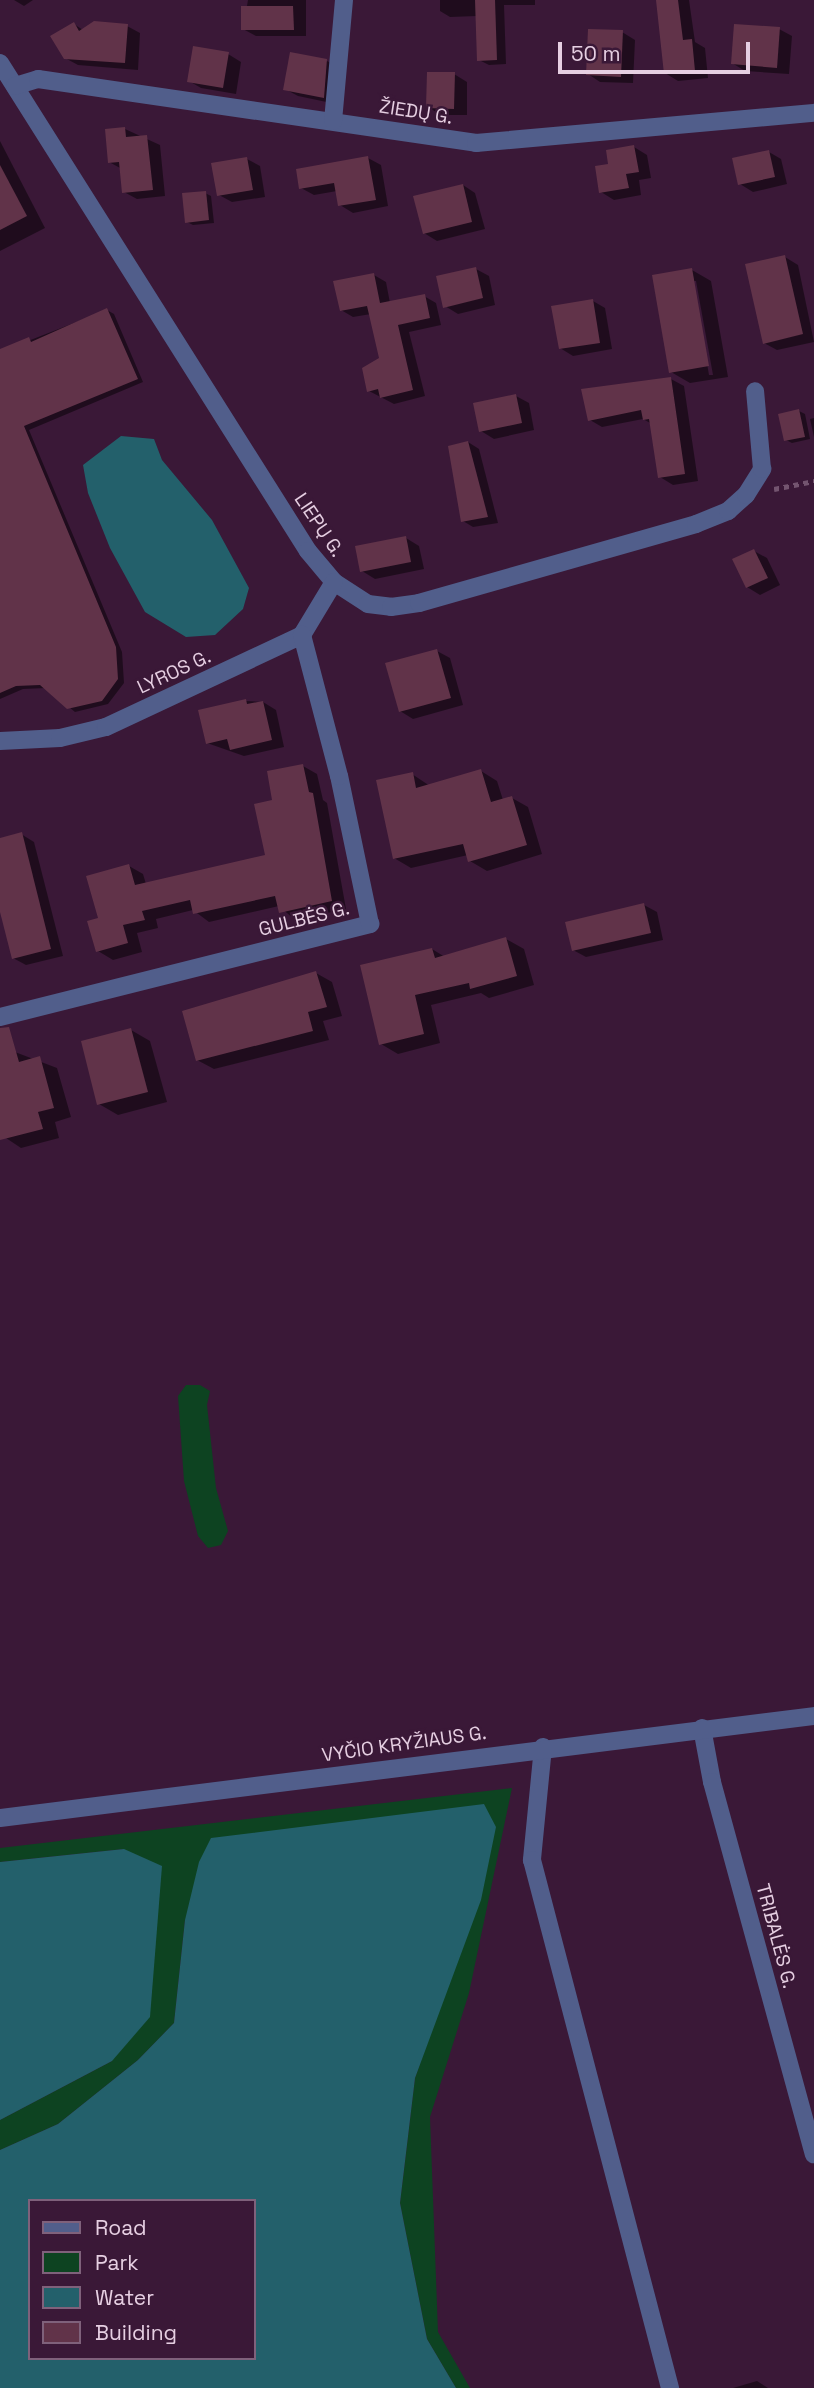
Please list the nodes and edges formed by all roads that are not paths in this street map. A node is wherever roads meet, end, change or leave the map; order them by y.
1 (344, 0) edge
2 (0, 62) edge
3 (15, 86) junction
4 (814, 113) edge
5 (333, 121) junction
6 (755, 391) dead end
7 (334, 582) junction
8 (302, 635) junction
9 (0, 741) edge
10 (0, 1017) edge
11 (814, 1716) edge
12 (702, 1728) junction
13 (543, 1747) junction
14 (0, 1818) edge
15 (814, 2154) edge
16 (670, 2388) edge

1 - 5 street
2 - 3 street, LIEPŲ G.
3 - 5 street, ŽIEDŲ G.
3 - 7 street, LIEPŲ G.
4 - 5 street, ŽIEDŲ G.
6 - 7 street, LIEPŲ G.
7 - 8 street
8 - 9 street, LYROS G.
8 - 10 street, GULBĖS G.
11 - 12 street, VYČIO KRYŽIAUS G.
12 - 13 street, VYČIO KRYŽIAUS G.
12 - 15 street, TRIBALĖS G.
13 - 14 street, VYČIO KRYŽIAUS G.
13 - 16 street

